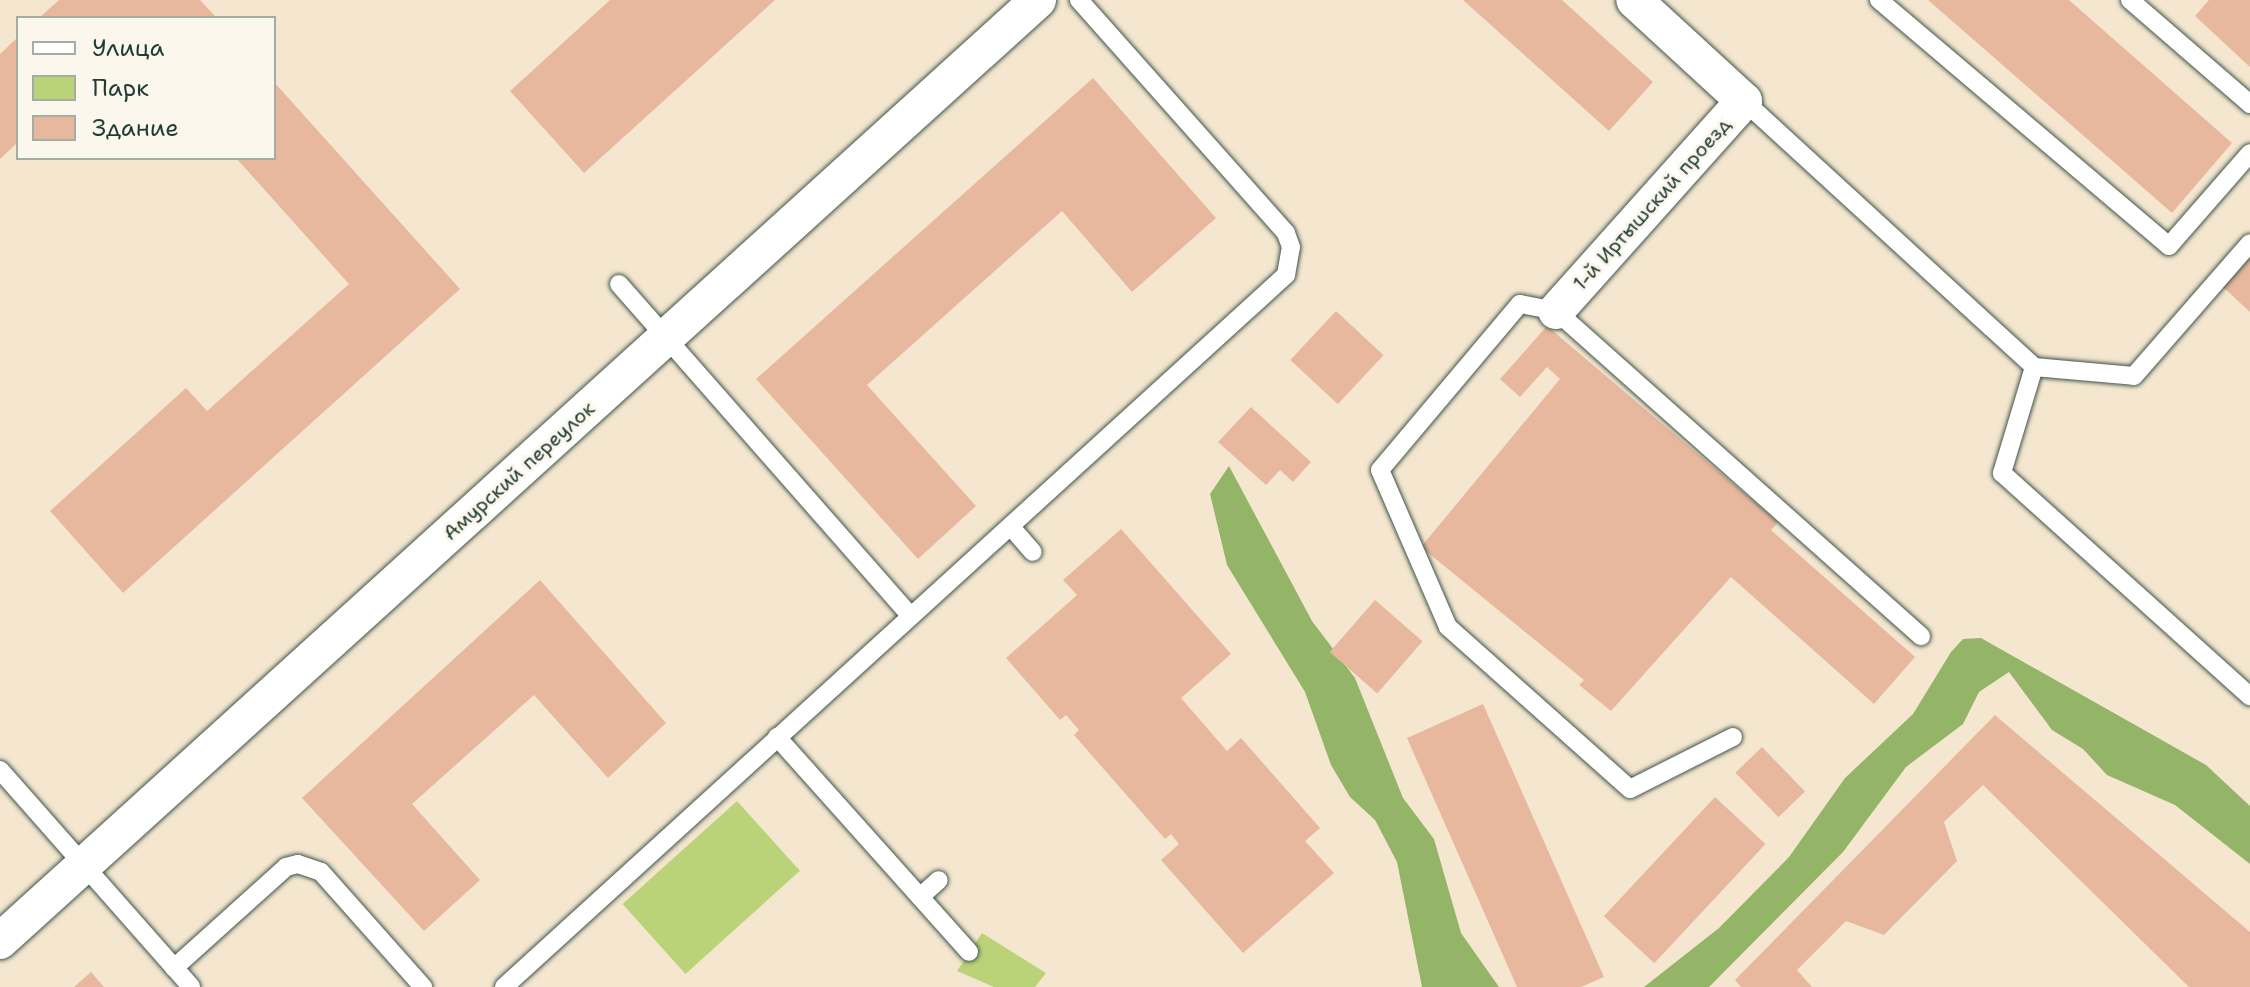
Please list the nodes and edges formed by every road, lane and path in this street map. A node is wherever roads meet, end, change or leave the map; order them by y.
1 (1038, 0) edge
2 (1079, 0) edge
3 (1634, 0) edge
4 (1879, 0) edge
5 (2130, 0) edge
6 (1744, 101) junction
7 (2250, 104) edge
8 (2250, 153) edge
9 (2250, 243) edge
10 (619, 284) dead end
11 (1556, 311) junction
12 (666, 337) junction
13 (2034, 367) junction
14 (1011, 527) junction
15 (1033, 552) dead end
16 (910, 615) junction
17 (1921, 636) dead end
18 (2250, 696) edge
19 (777, 737) junction
20 (1733, 737) dead end
21 (0, 770) edge
22 (81, 867) junction
23 (939, 880) dead end
24 (920, 897) junction
25 (0, 941) edge
26 (969, 952) dead end
27 (174, 968) junction
28 (191, 987) edge
29 (423, 987) edge
30 (504, 987) edge

1 - 12 street, Амурский переулок
2 - 14 lane
3 - 6 street, 1-й Иртышский проезд
4 - 8 lane
5 - 7 lane
6 - 11 street, 1-й Иртышский проезд
6 - 13 lane
9 - 13 lane
10 - 12 lane
11 - 17 lane
11 - 20 lane
12 - 16 lane
12 - 22 street, Амурский переулок
13 - 18 lane
14 - 15 lane
14 - 16 lane
16 - 19 lane
19 - 24 lane
19 - 30 lane
21 - 22 lane
22 - 25 street, Амурский переулок
22 - 27 lane
23 - 24 lane
24 - 26 lane
27 - 28 lane
27 - 29 lane

